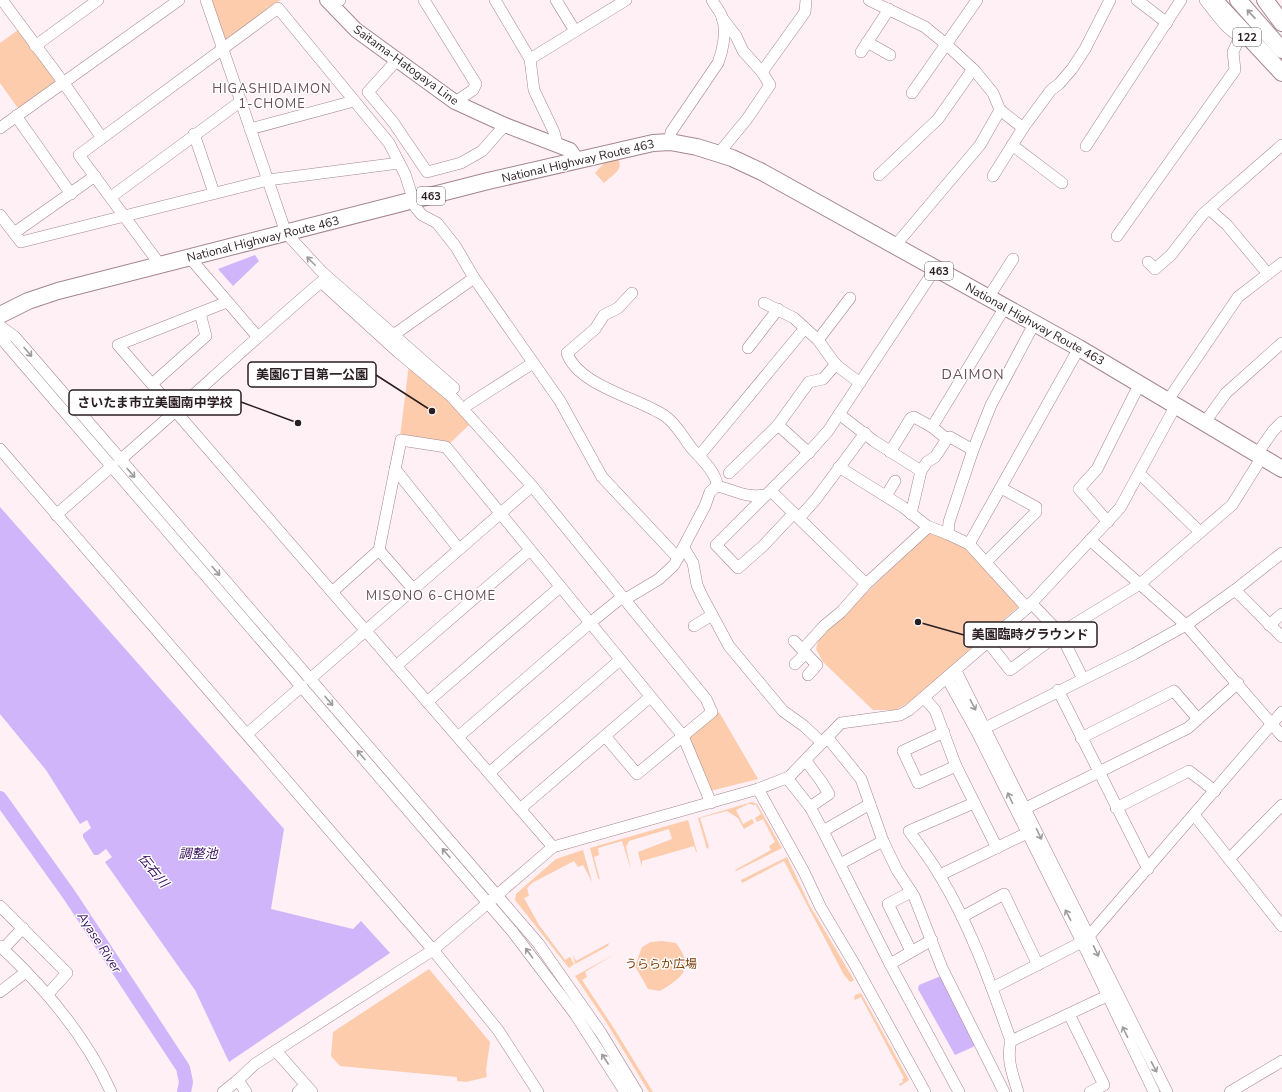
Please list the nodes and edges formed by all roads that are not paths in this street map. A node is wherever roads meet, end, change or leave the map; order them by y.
1 (2, 0) edge
2 (98, 0) edge
3 (179, 0) edge
4 (206, 0) edge
5 (424, 0) edge
6 (495, 0) edge
7 (556, 0) edge
8 (626, 0) edge
9 (712, 0) edge
10 (806, 0) edge
11 (870, 0) edge
12 (976, 0) edge
13 (1110, 0) edge
14 (1137, 0) edge
15 (1181, 0) edge
16 (1205, 0) edge
17 (1214, 0) edge
18 (1238, 0) edge
19 (1265, 0) edge
20 (333, 2) edge
21 (889, 9) junction
22 (722, 18) junction
23 (1167, 23) junction
24 (1282, 23) edge
25 (575, 31) junction
26 (1244, 37) junction
27 (867, 42) junction
28 (947, 45) junction
29 (35, 46) junction
30 (223, 48) junction
31 (1282, 50) edge
32 (861, 52) dead end
33 (890, 55) dead end
34 (530, 59) junction
35 (397, 60) junction
36 (973, 69) junction
37 (762, 72) junction
38 (1282, 73) edge
39 (63, 82) junction
40 (912, 93) dead end
41 (240, 101) junction
42 (354, 101) junction
43 (455, 102) junction
44 (1000, 110) junction
45 (16, 116) junction
46 (505, 125) junction
47 (0, 128) edge
48 (1023, 128) junction
49 (250, 129) junction
50 (194, 134) junction
51 (102, 138) junction
52 (670, 142) junction
53 (557, 144) junction
54 (1012, 145) junction
55 (1282, 145) edge
56 (1086, 146) dead end
57 (719, 153) junction
58 (577, 160) junction
59 (399, 163) junction
60 (879, 175) dead end
61 (95, 176) junction
62 (993, 176) dead end
63 (268, 180) junction
64 (1062, 183) dead end
65 (214, 193) junction
66 (71, 194) junction
67 (111, 197) junction
68 (415, 201) junction
69 (1209, 209) junction
70 (0, 215) edge
71 (125, 216) junction
72 (14, 233) junction
73 (286, 233) junction
74 (1117, 236) dead end
75 (894, 247) junction
76 (190, 258) junction
77 (1013, 258) dead end
78 (1148, 262) dead end
79 (1282, 263) edge
80 (161, 266) junction
81 (935, 269) junction
82 (1268, 274) junction
83 (474, 278) junction
84 (632, 293) dead end
85 (850, 298) dead end
86 (988, 298) junction
87 (227, 302) junction
88 (764, 303) dead end
89 (1005, 307) junction
90 (778, 309) junction
91 (200, 313) junction
92 (0, 315) edge
93 (1034, 324) junction
94 (0, 326) edge
95 (805, 328) junction
96 (0, 335) edge
97 (392, 335) junction
98 (257, 336) junction
99 (818, 340) junction
100 (1282, 343) edge
101 (748, 348) dead end
102 (1079, 348) junction
103 (533, 363) junction
104 (836, 364) junction
105 (860, 383) junction
106 (1140, 383) junction
107 (152, 384) junction
108 (1172, 402) junction
109 (469, 404) junction
110 (176, 412) junction
111 (839, 414) junction
112 (1205, 422) junction
113 (1282, 422) edge
114 (778, 424) junction
115 (932, 427) junction
116 (865, 433) junction
117 (947, 439) junction
118 (0, 449) edge
119 (973, 450) junction
120 (890, 452) junction
121 (809, 453) junction
122 (1260, 455) junction
123 (699, 456) junction
124 (116, 463) junction
125 (840, 467) junction
126 (395, 468) junction
127 (1282, 469) edge
128 (921, 471) junction
129 (729, 473) dead end
130 (1140, 474) junction
131 (895, 481) dead end
132 (532, 486) junction
133 (717, 486) junction
134 (1001, 488) junction
135 (769, 493) junction
136 (886, 496) junction
137 (500, 513) junction
138 (911, 514) junction
139 (56, 515) junction
140 (796, 515) junction
141 (1108, 522) junction
142 (927, 526) junction
143 (1200, 532) junction
144 (948, 534) junction
145 (1090, 540) junction
146 (970, 544) junction
147 (684, 548) junction
148 (459, 549) junction
149 (379, 550) junction
150 (530, 550) junction
151 (1282, 554) edge
152 (678, 558) junction
153 (986, 562) junction
154 (866, 584) junction
155 (1140, 584) junction
156 (560, 587) junction
157 (413, 589) junction
158 (1235, 590) junction
159 (332, 592) junction
160 (625, 597) junction
161 (1029, 605) junction
162 (1282, 614) edge
163 (712, 615) junction
164 (590, 622) junction
165 (1186, 625) junction
166 (1269, 625) junction
167 (694, 626) dead end
168 (366, 630) junction
169 (1060, 633) junction
170 (1282, 637) edge
171 (794, 641) dead end
172 (988, 642) junction
173 (804, 652) junction
174 (620, 660) junction
175 (795, 664) dead end
176 (396, 666) junction
177 (956, 670) junction
178 (808, 675) dead end
179 (947, 678) junction
180 (1083, 679) junction
181 (306, 682) junction
182 (1238, 683) junction
183 (1058, 690) junction
184 (650, 696) junction
185 (924, 698) junction
186 (427, 702) junction
187 (1282, 712) edge
188 (1198, 719) junction
189 (1272, 724) junction
190 (981, 730) junction
191 (944, 732) junction
192 (247, 734) junction
193 (605, 736) junction
194 (683, 736) junction
195 (1282, 736) edge
196 (458, 737) junction
197 (1081, 738) junction
198 (824, 740) junction
199 (806, 761) junction
200 (956, 766) junction
201 (489, 773) junction
202 (1098, 773) junction
203 (788, 778) junction
204 (758, 789) junction
205 (1215, 791) junction
206 (711, 802) junction
207 (974, 803) junction
208 (870, 804) junction
209 (1282, 805) edge
210 (810, 807) junction
211 (1026, 808) junction
212 (1116, 808) junction
213 (520, 809) junction
214 (1195, 816) junction
215 (823, 831) junction
216 (1027, 833) junction
217 (883, 841) junction
218 (553, 847) junction
219 (997, 848) junction
220 (1229, 859) junction
221 (840, 864) junction
222 (1148, 870) junction
223 (940, 876) junction
224 (911, 892) junction
225 (497, 895) junction
226 (488, 903) junction
227 (0, 906) edge
228 (962, 917) junction
229 (1282, 926) edge
230 (23, 928) junction
231 (1085, 939) junction
232 (932, 940) junction
233 (2, 948) edge
234 (433, 950) junction
235 (912, 951) junction
236 (890, 964) junction
237 (1038, 965) junction
238 (26, 972) junction
239 (992, 988) junction
240 (0, 992) edge
241 (48, 994) junction
242 (1108, 996) junction
243 (1069, 1014) junction
244 (1011, 1041) junction
245 (276, 1051) junction
246 (1282, 1061) edge
247 (238, 1080) junction
248 (1105, 1088) edge
249 (305, 1090) edge
250 (621, 1090) edge
251 (111, 1092) edge
252 (223, 1092) edge
253 (246, 1092) edge
254 (538, 1092) edge
255 (637, 1092) edge
256 (925, 1092) edge
257 (960, 1092) edge
258 (1004, 1092) edge
259 (1018, 1092) edge
260 (1090, 1092) edge
261 (1154, 1092) edge
262 (1167, 1092) edge
263 (1230, 1092) edge

1 - 29 street
2 - 29 street
3 - 39 street
4 - 30 street
5 - 43 street
6 - 34 street
7 - 25 street
8 - 25 street
9 - 22 street
10 - 37 street
11 - 21 street
12 - 28 street
13 - 48 street
14 - 23 street
15 - 23 street
16 - 26 street
17 - 26 highway, 122
31 -> 18 highway
19 - 24 highway
20 - 35 main road, Saitama-Hatogaya Line
21 - 27 street
21 - 28 street
22 - 37 street
22 - 52 street
23 - 56 street
25 - 34 street
26 - 38 highway, 122
26 - 74 street
27 - 32 street
27 - 33 street
28 - 36 street
28 - 40 street
29 - 39 street
30 - 41 street
30 - 42 street
30 - 51 street
34 - 53 street
35 - 43 main road, Saitama-Hatogaya Line
35 - 46 street
36 - 44 street
36 - 60 street
37 - 57 street
39 - 45 street
39 - 51 street
41 - 49 street
41 - 50 street
42 - 49 street
42 - 59 street
43 - 46 main road, Saitama-Hatogaya Line
44 - 48 street
44 - 75 street
45 - 47 street
45 - 66 street
46 - 53 main road, Saitama-Hatogaya Line
48 - 54 street
49 - 63 street
50 - 65 street
50 - 67 street
51 - 61 street
52 - 57 highway, National Highway Route 463 / 463
52 - 58 highway, National Highway Route 463 / 463
53 - 58 main road, Saitama-Hatogaya Line
54 - 62 street
54 - 64 street
55 - 69 street
57 - 75 highway, National Highway Route 463 / 463
58 - 68 highway, National Highway Route 463 / 463
59 - 63 street
59 - 68 street
61 - 66 street
61 - 67 street
63 - 65 street
63 - 73 street
65 - 71 street
66 - 72 street
67 - 71 street
68 - 73 highway, National Highway Route 463 / 463
68 - 83 street
69 - 78 street
69 - 82 street
70 - 72 street
71 - 72 street
71 - 80 street
73 - 76 highway, National Highway Route 463 / 463
97 -> 73 street
75 - 81 highway, National Highway Route 463 / 463
76 - 80 highway, National Highway Route 463 / 463
76 - 87 street
77 - 86 street
79 - 82 street
80 - 92 highway, National Highway Route 463 / 463
81 - 86 highway, National Highway Route 463 / 463
81 - 105 street
82 - 108 street
83 - 97 street
83 - 103 street
84 - 123 street
85 - 99 street
86 - 89 highway, National Highway Route 463 / 463
87 - 91 street
87 - 98 street
88 - 90 street
89 - 93 highway, National Highway Route 463 / 463
89 - 115 street
90 - 95 street
90 - 101 street
91 - 107 street
91 - 107 street
93 - 102 highway, National Highway Route 463 / 463
93 - 119 street
94 -> 124 street
95 - 99 street
95 - 123 street
96 - 124 street
97 - 109 street
98 - 110 street
98 - 132 street
99 - 104 street
100 - 112 street
102 - 106 highway, National Highway Route 463 / 463
102 - 134 street
103 - 109 street
103 - 152 street
104 - 105 street
104 - 114 street
105 - 111 street
106 - 108 highway, National Highway Route 463 / 463
106 - 141 street
107 - 110 street
108 - 112 highway, National Highway Route 463 / 463
108 - 130 street
109 - 160 street
110 - 124 street
110 - 159 street
111 - 116 street
111 - 121 street
112 - 122 highway, National Highway Route 463 / 463
113 - 122 street
114 - 121 street
114 - 129 street
115 - 117 street
115 - 120 street
116 - 120 street
116 - 125 street
117 - 119 street
117 - 128 street
118 - 139 street
119 - 144 street
120 - 128 street
121 - 135 street
122 - 127 highway, National Highway Route 463 / 463
122 - 143 street
123 - 133 street
124 - 139 street
124 - 181 street
125 - 136 street
125 - 140 street
126 - 137 street
126 - 148 street
126 - 149 street
128 - 138 street
130 - 141 street
130 - 143 street
131 - 136 street
132 - 137 street
132 - 160 street
133 - 135 street
133 - 147 street
134 - 146 street
134 - 153 street
135 - 140 street
135 - 140 street
136 - 138 street
137 - 148 street
137 - 150 street
138 - 142 street
139 - 192 street
140 - 154 street
141 - 145 street
142 - 144 street
142 - 154 street
143 - 155 street
144 - 146 street
145 - 155 street
145 - 161 street
146 - 153 street
147 - 152 street
147 - 163 street
148 - 157 street
149 - 157 street
149 - 159 street
150 - 156 street
150 - 176 street
151 - 158 street
152 - 160 street
153 - 161 street
154 - 173 street
155 - 165 street
155 - 169 street
156 - 164 street
156 - 186 street
157 - 168 street
158 - 165 street
158 - 166 street
159 - 168 street
160 - 164 street
160 - 194 street
161 - 169 street
161 - 172 street
162 - 166 street
163 - 167 street
163 - 198 street
164 - 174 street
164 - 196 street
165 - 180 street
165 - 182 street
166 - 170 street
168 - 176 street
168 - 181 street
169 - 172 street
169 - 180 street
171 - 173 street
172 - 177 street
173 - 175 street
173 - 178 street
174 - 184 street
174 - 201 street
176 - 186 street
177 - 179 street
177 -> 190 street
179 - 185 street
179 - 190 street
180 - 183 street
181 - 192 street
181 -> 225 street
226 -> 181 street
182 - 188 street
182 - 189 street
183 - 190 street
183 - 197 street
184 - 193 street
184 - 194 street
185 - 191 street
185 - 198 street
186 - 196 street
187 - 189 street
188 - 197 street
188 - 202 street
189 - 195 street
189 - 205 street
190 - 211 street
216 -> 190 street
191 - 200 street
191 - 200 street
192 - 234 street
193 - 194 street
193 - 213 street
194 - 206 street
196 - 201 street
197 - 202 street
198 - 199 street
198 - 208 street
199 - 203 street
199 - 210 street
200 - 207 street
201 - 213 street
202 - 211 street
202 - 212 street
203 - 204 street
203 - 210 street
204 - 206 street
204 - 256 street
205 - 212 street
205 - 214 street
206 - 218 street
207 - 219 street
207 - 223 street
208 - 215 street
208 - 217 street
209 - 220 street
210 - 215 street
211 -> 231 street
212 - 222 street
213 - 218 street
214 - 220 street
214 - 222 street
215 - 221 street
216 - 219 street
231 -> 216 street
217 - 221 street
217 - 224 street
218 - 225 street
219 - 223 street
220 - 229 street
221 - 236 street
222 - 231 street
223 - 228 street
224 - 232 street
224 - 235 street
225 - 226 street
225 - 255 street
226 - 234 street
250 -> 226 street
227 - 230 street
228 - 237 street
228 - 239 street
230 - 233 street
230 - 241 street
231 - 237 street
231 - 242 street
231 -> 262 street
232 - 235 street
232 - 258 street
233 - 238 street
234 - 245 street
234 - 254 street
235 - 236 street
236 - 257 street
237 - 239 street
238 - 240 street
238 - 241 street
239 - 244 street
241 - 251 street
242 - 243 street
261 -> 242 street
243 - 244 street
243 - 248 street
244 - 259 street
245 - 247 street
245 - 249 street
246 - 263 street
247 - 252 street
247 - 253 street
248 - 260 street

